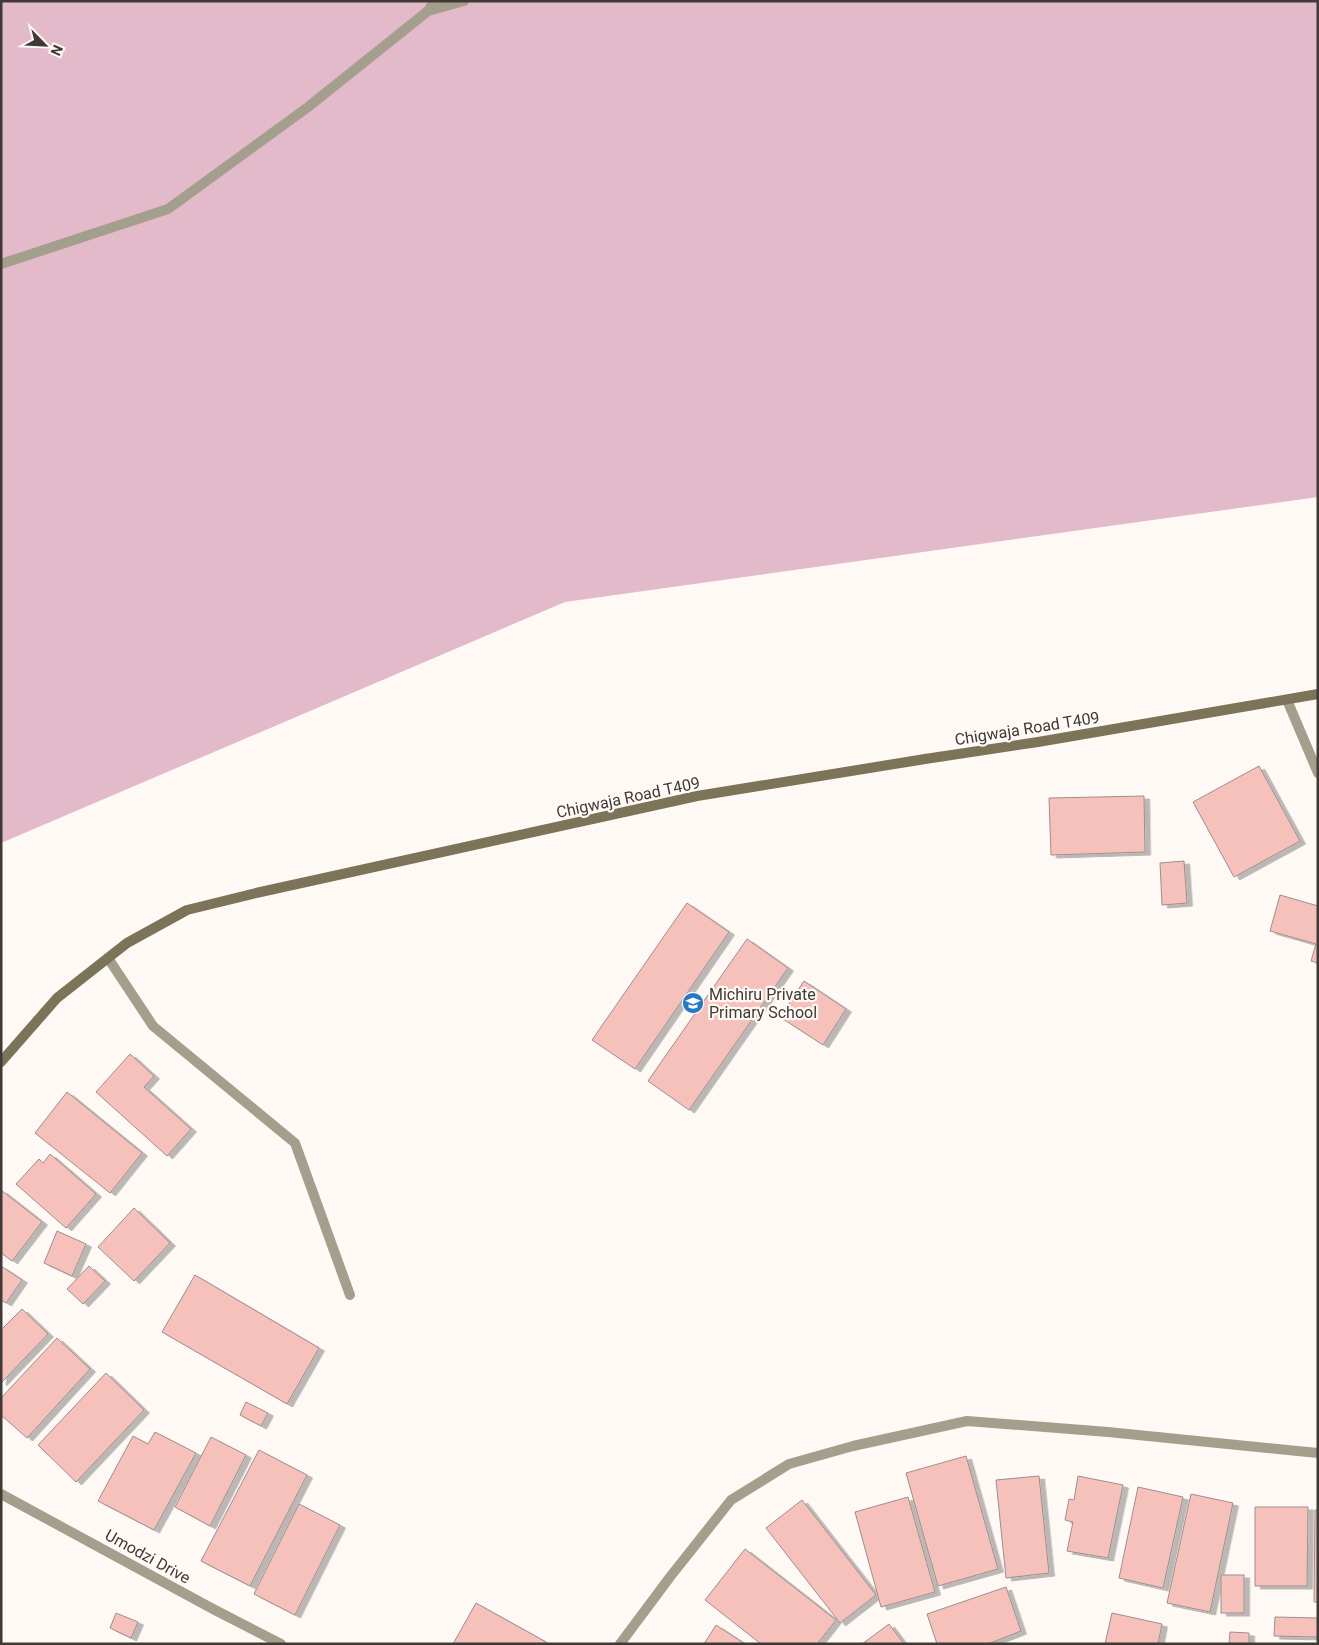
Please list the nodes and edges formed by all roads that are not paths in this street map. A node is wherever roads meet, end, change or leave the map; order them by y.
1 (434, 1) edge
2 (464, 1) edge
3 (428, 11) junction
4 (1, 264) edge
5 (1318, 694) edge
6 (1287, 700) junction
7 (1318, 773) edge
8 (108, 958) junction
9 (1, 1062) edge
10 (350, 1295) dead end
11 (1318, 1453) edge
12 (1, 1494) edge
13 (281, 1644) edge
14 (620, 1644) edge

1 - 3 street
2 - 3 street
3 - 4 street
5 - 6 street, Chigwaja Road T409
6 - 7 street
6 - 8 street, Chigwaja Road T409
8 - 9 street, Chigwaja Road T409
8 - 10 street
11 - 14 street
12 - 13 street, Umodzi Drive

